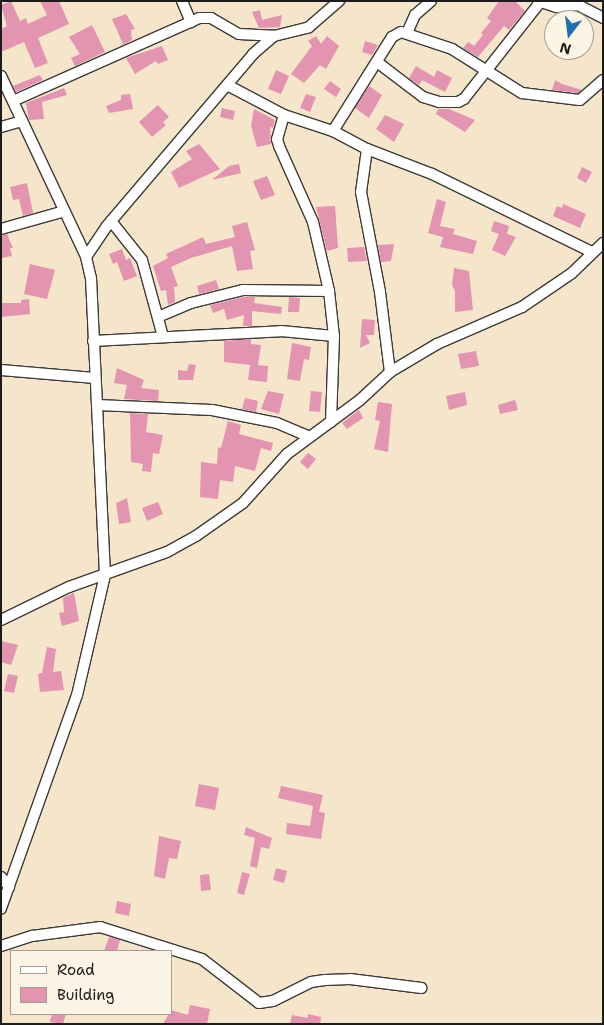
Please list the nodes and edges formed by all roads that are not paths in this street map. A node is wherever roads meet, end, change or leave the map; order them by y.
1 (182, 1) edge
2 (339, 1) edge
3 (431, 1) edge
4 (540, 2) edge
5 (603, 18) edge
6 (191, 22) junction
7 (407, 33) junction
8 (274, 36) junction
9 (377, 62) junction
10 (488, 70) junction
11 (1, 76) edge
12 (603, 80) edge
13 (229, 86) junction
14 (13, 102) junction
15 (284, 115) junction
16 (22, 121) junction
17 (1, 127) edge
18 (333, 131) junction
19 (367, 149) junction
20 (65, 211) junction
21 (111, 221) junction
22 (1, 229) edge
23 (603, 243) edge
24 (592, 252) junction
25 (86, 257) junction
26 (329, 291) junction
27 (158, 317) junction
28 (334, 336) junction
29 (163, 337) junction
30 (93, 341) junction
31 (1, 370) edge
32 (390, 372) junction
33 (95, 378) junction
34 (96, 405) junction
35 (330, 422) junction
36 (307, 436) junction
37 (105, 575) junction
38 (1, 620) edge
39 (1, 877) edge
40 (9, 887) junction
41 (1, 909) edge
42 (1, 946) edge
43 (420, 988) dead end

1 - 6 street
2 - 8 street
3 - 7 street
4 - 5 street
4 - 10 street
6 - 8 street
6 - 14 street
7 - 9 street
7 - 10 street
8 - 13 street
9 - 10 street
9 - 18 street
10 - 12 street
11 - 14 street
13 - 15 street
13 - 21 street
14 - 16 street
15 - 18 street
15 - 26 street
16 - 17 street
16 - 20 street
18 - 19 street
19 - 24 street
19 - 32 street
20 - 22 street
20 - 25 street
21 - 25 street
21 - 27 street
23 - 24 street
24 - 32 street
25 - 30 street
26 - 27 street
26 - 28 street
27 - 29 street
28 - 29 street
28 - 35 street
29 - 30 street
30 - 33 street
31 - 33 street
32 - 35 street
33 - 34 street
34 - 36 street
34 - 37 street
35 - 36 street
36 - 37 street
37 - 38 street
37 - 40 street
39 - 40 street
40 - 41 street
42 - 43 street

